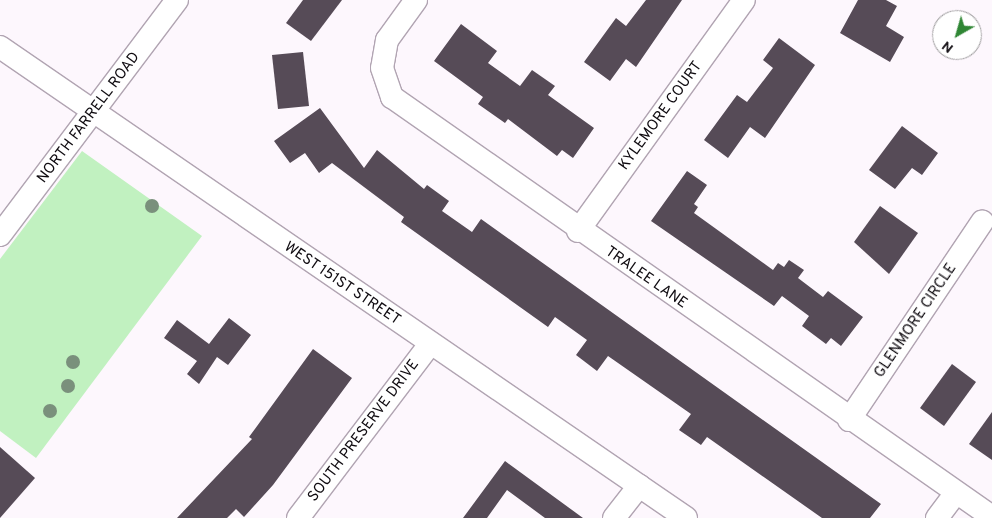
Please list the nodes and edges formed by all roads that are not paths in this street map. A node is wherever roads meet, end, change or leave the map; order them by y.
1 (177, 0) edge
2 (416, 0) edge
3 (744, 0) edge
4 (0, 47) edge
5 (92, 114) junction
6 (982, 222) dead end
7 (578, 231) junction
8 (0, 235) edge
9 (430, 344) junction
10 (849, 420) junction
11 (639, 486) junction
12 (956, 493) junction
13 (992, 517) edge
14 (298, 518) edge
15 (614, 518) edge
16 (686, 518) edge
17 (937, 518) edge

1 - 5 street, NORTH FARRELL ROAD
2 - 7 street, TRALEE LANE
3 - 7 street, KYLEMORE COURT
4 - 5 street, WEST 151ST STREET
5 - 8 street, NORTH FARRELL ROAD
5 - 9 street, WEST 151ST STREET
6 - 10 street, GLENMORE CIRCLE
7 - 10 street, TRALEE LANE
9 - 11 street, WEST 151ST STREET
9 - 14 street, SOUTH PRESERVE DRIVE
10 - 12 street, TRALEE LANE
11 - 15 street
11 - 16 street, WEST 151ST STREET
12 - 13 street, TRALEE LANE
12 - 17 street

